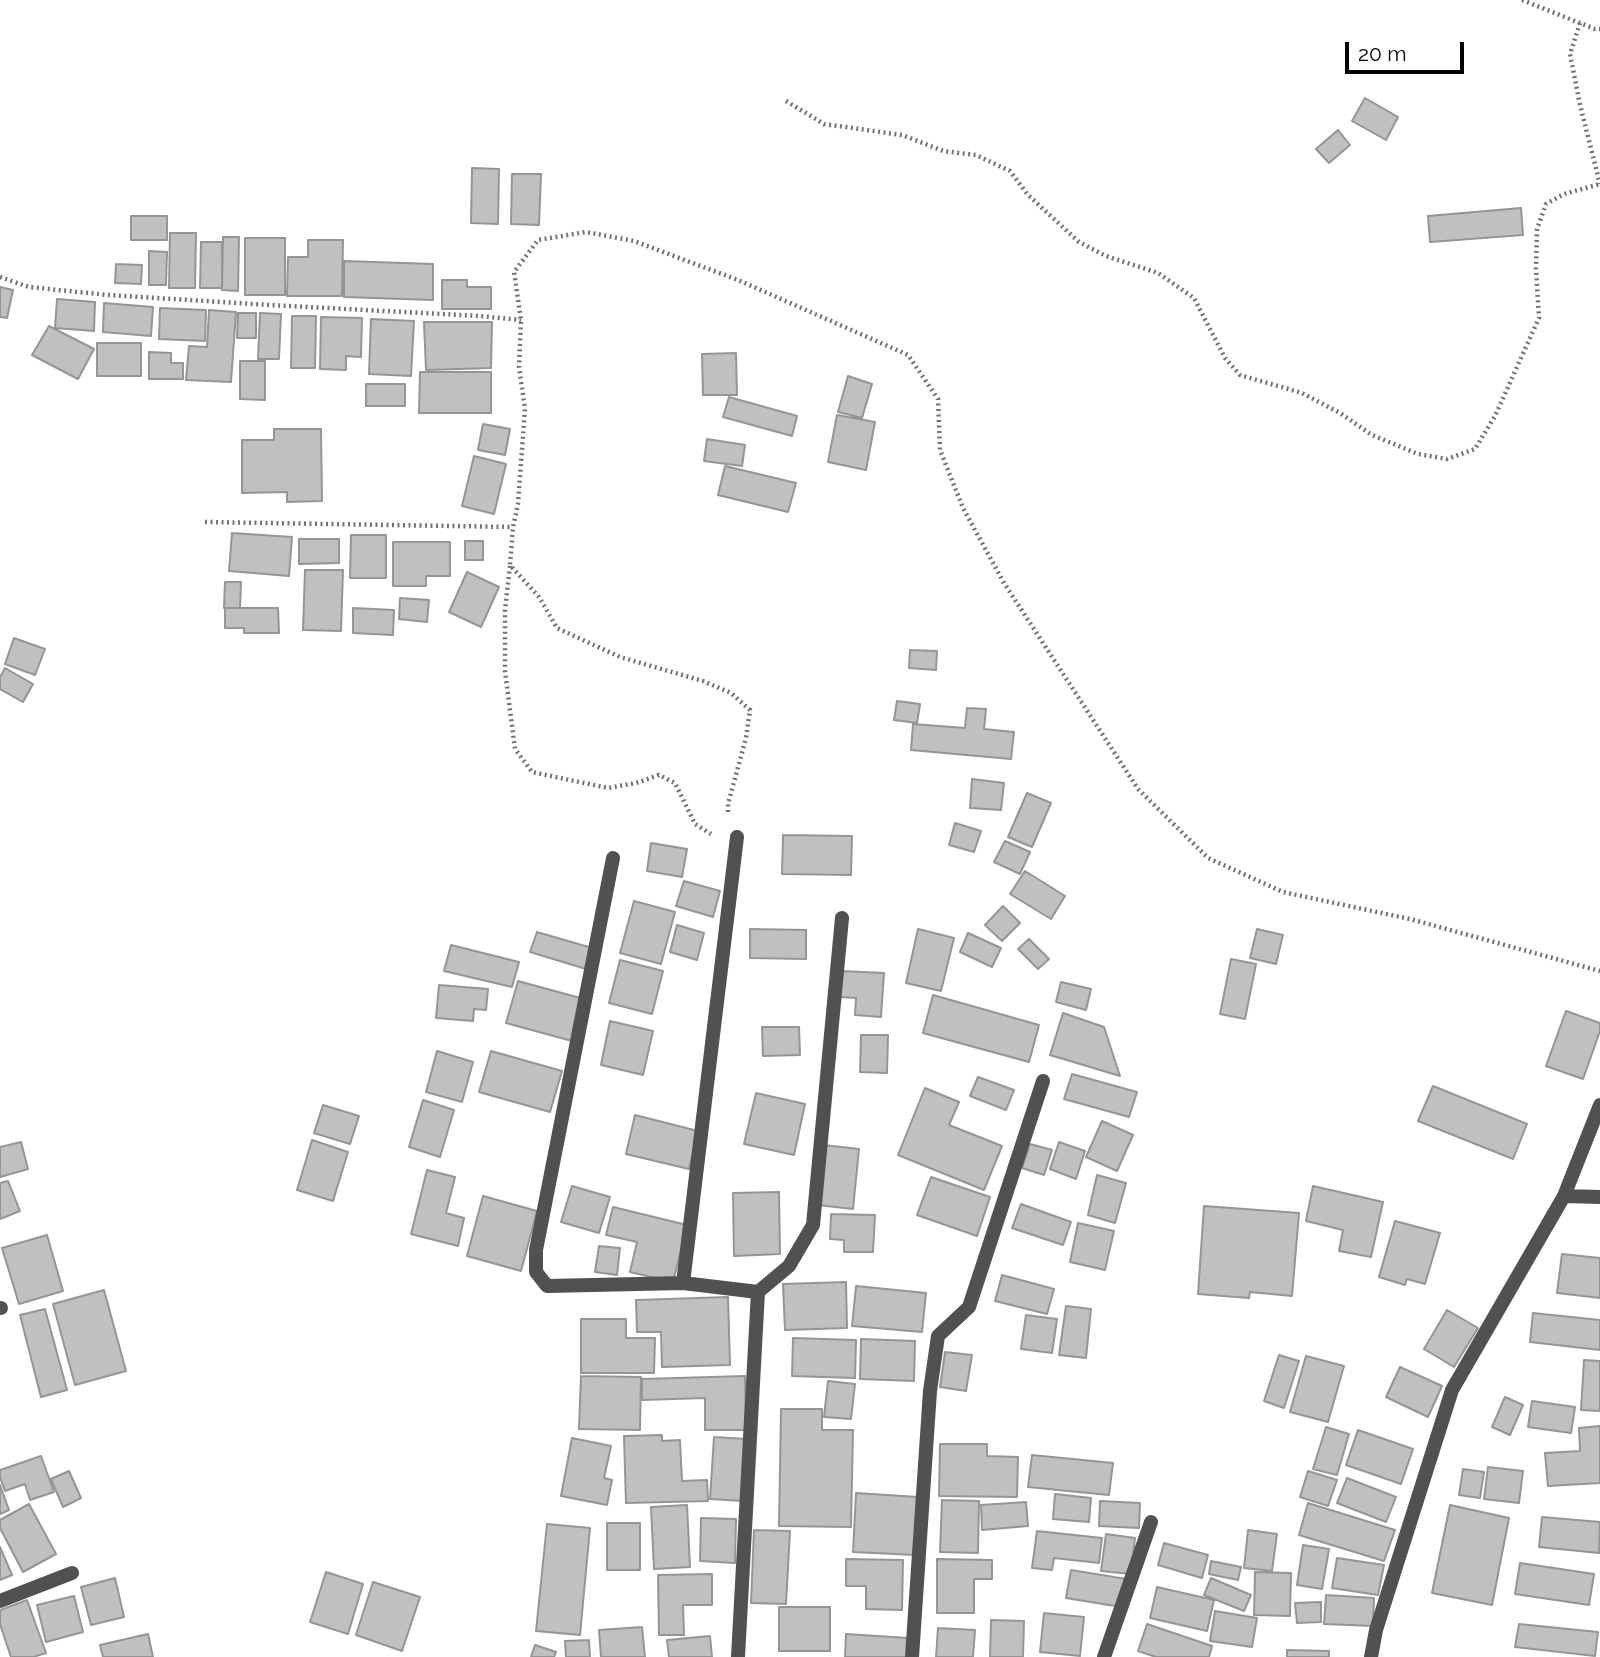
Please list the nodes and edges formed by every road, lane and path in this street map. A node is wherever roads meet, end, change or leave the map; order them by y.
1 (1522, 0) edge
2 (1580, 23) junction
3 (1600, 29) edge
4 (786, 101) dead end
5 (1600, 184) edge
6 (0, 277) edge
7 (521, 320) junction
8 (205, 522) dead end
9 (513, 527) junction
10 (510, 565) junction
11 (728, 818) dead end
12 (737, 837) dead end
13 (718, 838) dead end
14 (613, 858) dead end
15 (842, 918) dead end
16 (1600, 971) edge
17 (1043, 1081) dead end
18 (1600, 1105) edge
19 (1564, 1196) junction
20 (1600, 1197) edge
21 (683, 1283) junction
22 (758, 1292) junction
23 (1151, 1522) dead end
24 (72, 1573) dead end
25 (0, 1601) edge
26 (738, 1657) edge
27 (912, 1657) edge
28 (1104, 1657) edge
29 (1371, 1657) edge

1 - 2 path
2 - 3 path
2 - 5 path
4 - 5 path
6 - 7 path
7 - 9 path
7 - 16 path
8 - 9 path
9 - 10 path
10 - 11 path
10 - 13 path
12 - 21 street
14 - 21 street
15 - 22 street
17 - 27 street
18 - 19 street
19 - 20 street
19 - 29 street
21 - 22 street
22 - 26 street
23 - 28 street
24 - 25 street

